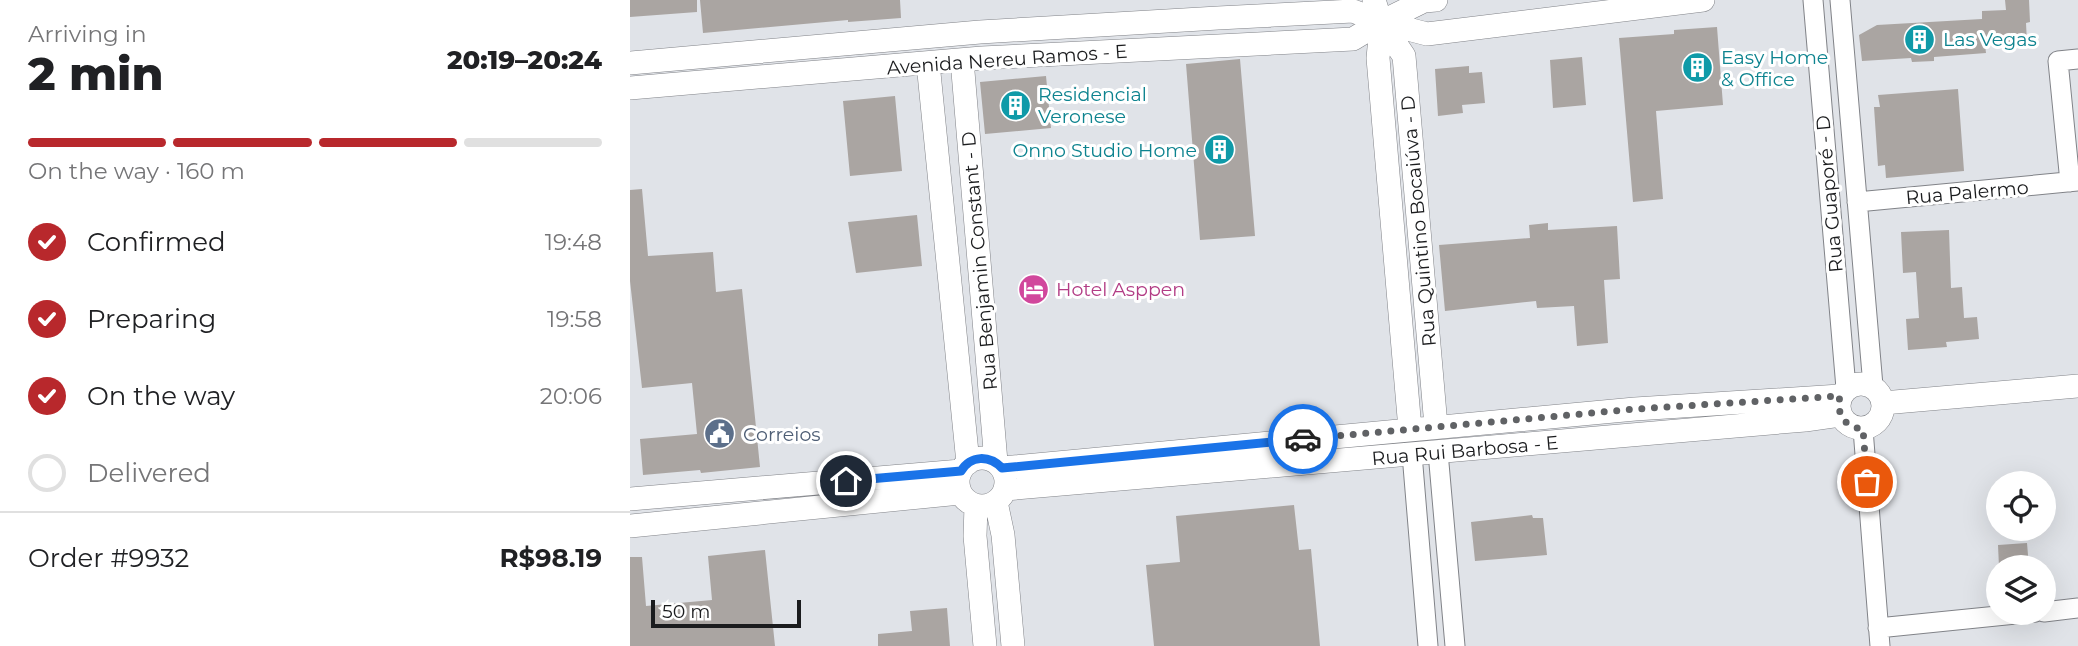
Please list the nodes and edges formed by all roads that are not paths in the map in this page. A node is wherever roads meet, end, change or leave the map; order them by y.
1 (1436, 0) edge
2 (1703, 0) edge
3 (1813, 0) edge
4 (1840, 0) edge
5 (1380, 7) edge
6 (2078, 59) edge
7 (962, 60) junction
8 (630, 63) edge
9 (928, 63) junction
10 (1846, 67) junction
11 (1819, 70) junction
12 (630, 88) edge
13 (967, 117) junction
14 (934, 120) junction
15 (2074, 181) edge
16 (1857, 202) junction
17 (2078, 387) edge
18 (1878, 394) junction
19 (1842, 400) junction
20 (1436, 426) junction
21 (1410, 429) junction
22 (1863, 429) junction
23 (1438, 452) junction
24 (1412, 454) junction
25 (983, 482) junction
26 (630, 499) edge
27 (630, 526) edge
28 (2078, 608) edge
29 (2056, 611) edge
30 (1986, 620) edge
31 (1879, 637) edge
32 (985, 646) edge
33 (1013, 646) edge
34 (1428, 646) edge
35 (1455, 646) edge

1 - 5 street, Avenida Nereu Ramos - E
2 - 5 street, Avenida Nereu Ramos - E
3 - 11 street, Rua Guaporé - D
4 - 10 street, Rua Guaporé - D
5 - 7 street, Avenida Nereu Ramos - E
5 - 8 street, Avenida Nereu Ramos - E
5 - 20 street, Rua Quintino Bocaiúva - D
5 - 21 street, Rua Quintino Bocaiúva - D
6 - 15 street
7 - 9 street, Avenida Nereu Ramos - E
7 - 13 street, Rua Benjamin Constant - D
9 - 12 street, Avenida Nereu Ramos - E
9 - 14 street, Rua Benjamin Constant - D
10 - 11 street
10 - 16 street, Rua Guaporé - D
11 - 19 street, Rua Guaporé - D
13 - 14 street
13 - 25 street, Rua Benjamin Constant - D
14 - 25 street, Rua Benjamin Constant - D
15 - 16 street, Rua Palermo
16 - 18 street, Rua Guaporé - D
17 - 18 street
18 - 19 street
18 - 22 street
19 - 20 street, Rua Rui Barbosa - E
19 - 22 street
19 - 23 street, Rua Rui Barbosa - E
20 - 21 street, Rua Rui Barbosa - E
21 - 25 street, Rua Rui Barbosa - E
22 - 31 street
23 - 24 street, Rua Rui Barbosa - E
23 - 35 street
24 - 25 street, Rua Rui Barbosa - E
24 - 34 street
25 - 26 street, Rua Rui Barbosa - E
25 - 27 street, Rua Rui Barbosa - E
25 - 32 street
25 - 33 street, Rua Benjamin Constant - D
28 - 29 street
30 - 31 street

